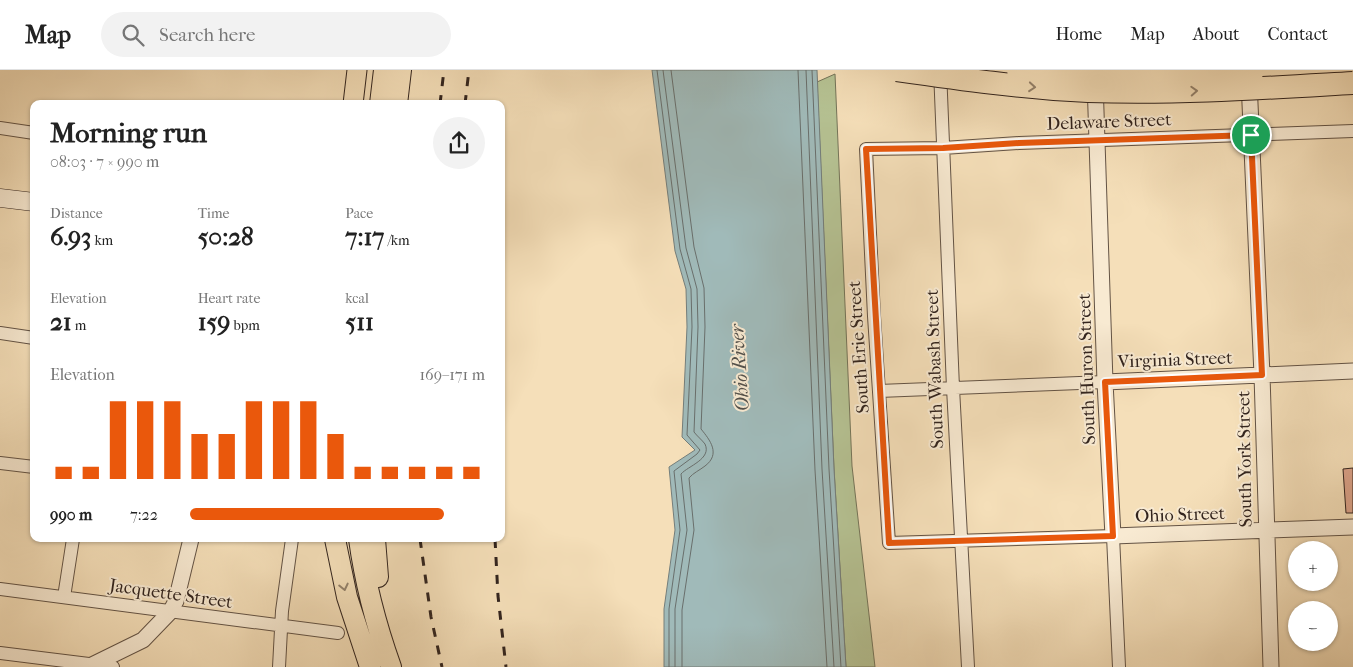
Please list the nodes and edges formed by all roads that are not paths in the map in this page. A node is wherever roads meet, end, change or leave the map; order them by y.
1 (357, 70) edge
2 (384, 70) edge
3 (401, 70) edge
4 (896, 70) edge
5 (940, 70) edge
6 (1018, 70) edge
7 (1095, 70) edge
8 (1248, 70) edge
9 (1323, 70) edge
10 (1353, 83) edge
11 (353, 100) edge
12 (380, 100) edge
13 (397, 100) edge
14 (0, 128) edge
15 (1353, 131) edge
16 (30, 132) edge
17 (1251, 135) junction
18 (1097, 140) junction
19 (943, 148) junction
20 (866, 149) joint
21 (0, 198) edge
22 (30, 202) edge
23 (0, 333) edge
24 (30, 337) edge
25 (1353, 371) edge
26 (1262, 375) junction
27 (1105, 382) junction
28 (953, 388) junction
29 (880, 391) junction
30 (0, 462) edge
31 (30, 466) edge
32 (1353, 527) edge
33 (1266, 530) junction
34 (1113, 536) junction
35 (72, 542) edge
36 (190, 542) edge
37 (292, 542) edge
38 (336, 542) edge
39 (359, 542) edge
40 (374, 542) edge
41 (962, 542) junction
42 (889, 543) joint
43 (0, 589) edge
44 (64, 597) junction
45 (170, 612) junction
46 (281, 626) junction
47 (338, 633) dead end
48 (0, 653) edge
49 (90, 666) edge
50 (113, 667) edge
51 (279, 667) edge
52 (370, 667) edge
53 (391, 667) edge
54 (404, 667) edge
55 (968, 667) edge
56 (1118, 667) edge
57 (1272, 667) edge

1 - 11 main road
2 - 12 highway
3 - 13 highway
4 -> 10 highway, bridge
5 - 19 street, South Wabash Street
6 - 9 highway, bridge
7 - 18 street, South Huron Street
8 - 17 street, South York Street
14 - 16 street
15 - 17 street, Delaware Street
17 - 18 street, Delaware Street
17 - 26 street, South York Street
18 - 19 street, Delaware Street
18 - 27 street, South Huron Street
19 - 20 street, Delaware Street
19 - 28 street, South Wabash Street
20 - 29 street, South Erie Street
21 - 22 main road
23 - 24 street
25 - 26 street, Virginia Street
26 - 27 street, Virginia Street
26 - 33 street, South York Street
27 - 28 street, Virginia Street
27 - 34 street, South Huron Street
28 - 29 street, Virginia Street
28 - 41 street, South Wabash Street
29 - 42 street, South Erie Street
30 - 31 street
32 - 33 street, Ohio Street
33 - 34 street, Ohio Street
33 - 57 street, South York Street
34 - 41 street, Ohio Street
34 - 56 street, South Huron Street
35 - 44 street
36 - 45 street
37 - 46 street
38 -> 52 highway
39 - 53 highway
40 - 54 highway
41 - 42 street, Ohio Street
41 - 55 street, South Wabash Street
43 - 44 street, Jacquette Street
44 - 45 street, Jacquette Street
45 - 46 street, Jacquette Street
45 - 49 street
46 - 47 street, Jacquette Street
46 - 51 street
48 - 49 street
49 - 50 street

